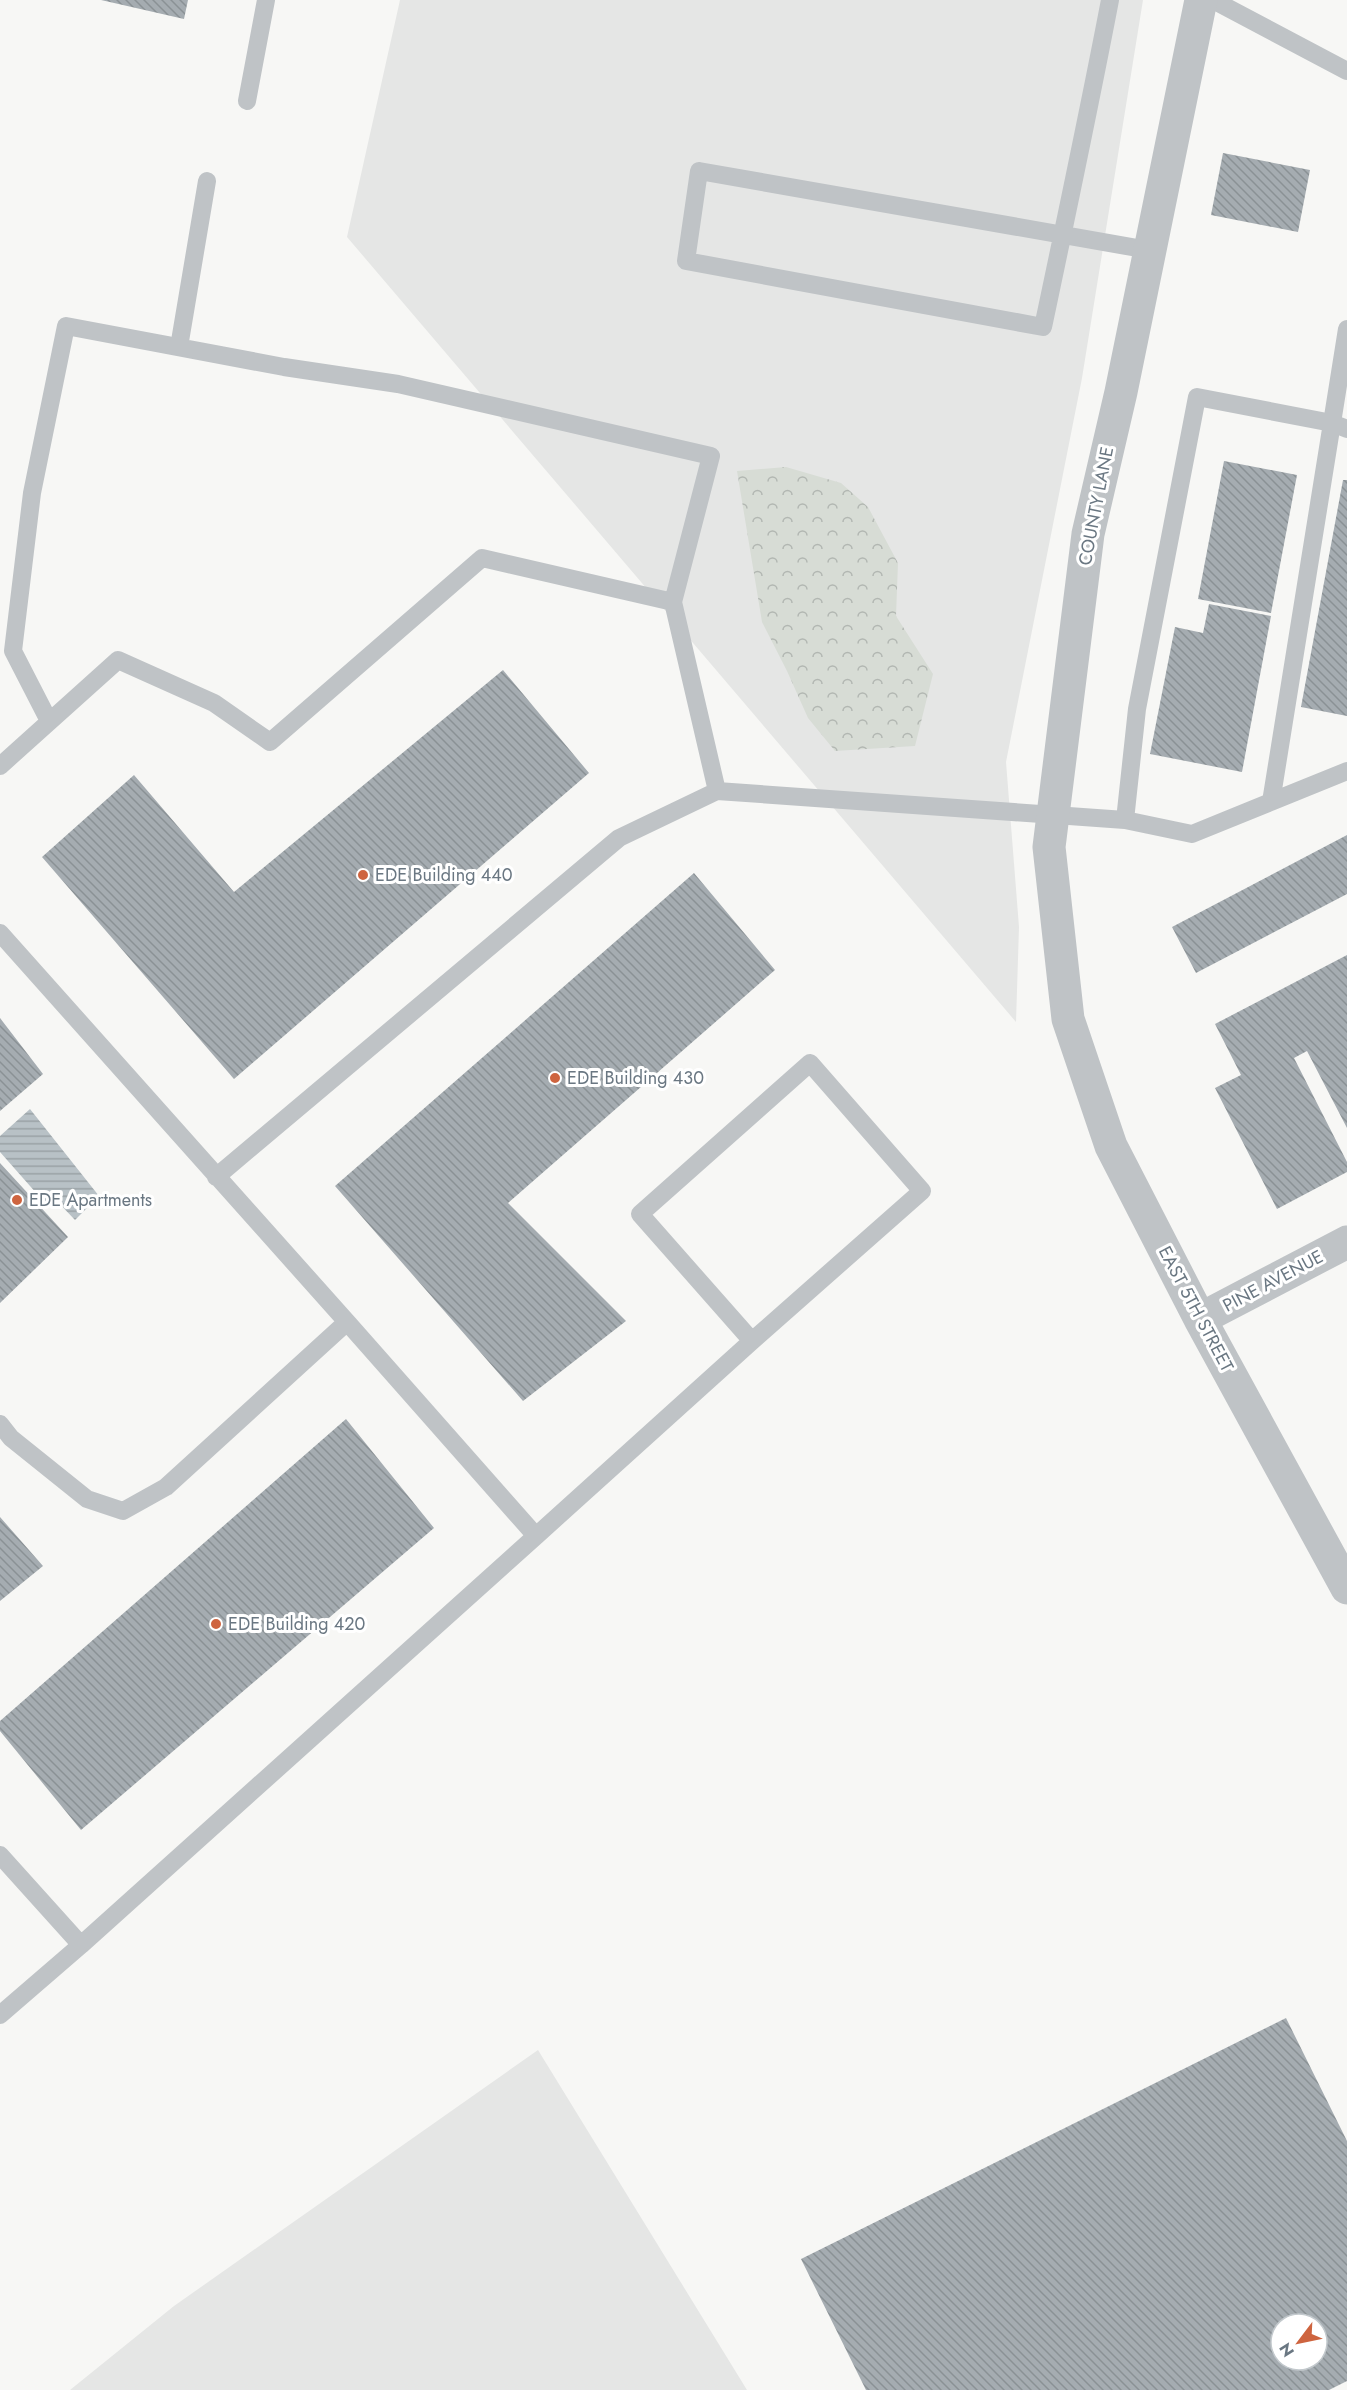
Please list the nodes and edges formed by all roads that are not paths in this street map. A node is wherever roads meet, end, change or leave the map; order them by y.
1 (266, 0) edge
2 (1110, 0) edge
3 (1201, 0) edge
4 (1213, 0) edge
5 (1347, 71) edge
6 (247, 101) dead end
7 (207, 181) dead end
8 (1063, 233) junction
9 (1149, 250) junction
10 (1347, 328) edge
11 (179, 347) junction
12 (1340, 426) edge
13 (673, 602) junction
14 (49, 721) junction
15 (0, 766) edge
16 (1347, 771) edge
17 (717, 791) junction
18 (1271, 802) junction
19 (1052, 814) junction
20 (1125, 820) junction
21 (0, 933) edge
22 (1068, 1019) joint
23 (216, 1177) junction
24 (1347, 1242) edge
25 (1200, 1319) junction
26 (347, 1322) junction
27 (752, 1341) junction
28 (0, 1425) edge
29 (536, 1536) junction
30 (1347, 1588) edge
31 (0, 1855) edge
32 (81, 1946) junction
33 (0, 2015) edge

1 - 6 lane
2 - 8 lane
3 - 9 street, COUNTY LANE
4 - 5 lane
7 - 11 lane
8 - 8 lane
8 - 9 lane
9 - 19 street, COUNTY LANE
10 - 12 lane
11 - 13 lane
11 - 14 lane
12 - 18 lane
12 - 20 lane
13 - 14 lane
13 - 17 lane
14 - 15 lane
16 - 18 lane
17 - 19 lane
17 - 23 lane
18 - 20 lane
19 - 20 lane
19 - 22 street, COUNTY LANE
21 - 23 lane
22 - 25 street, EAST 5TH STREET
23 - 26 lane
24 - 25 street, PINE AVENUE
25 - 30 street, EAST 5TH STREET
26 - 28 lane
26 - 29 lane
27 - 27 lane
27 - 29 lane
29 - 32 lane
31 - 32 lane
32 - 33 lane

